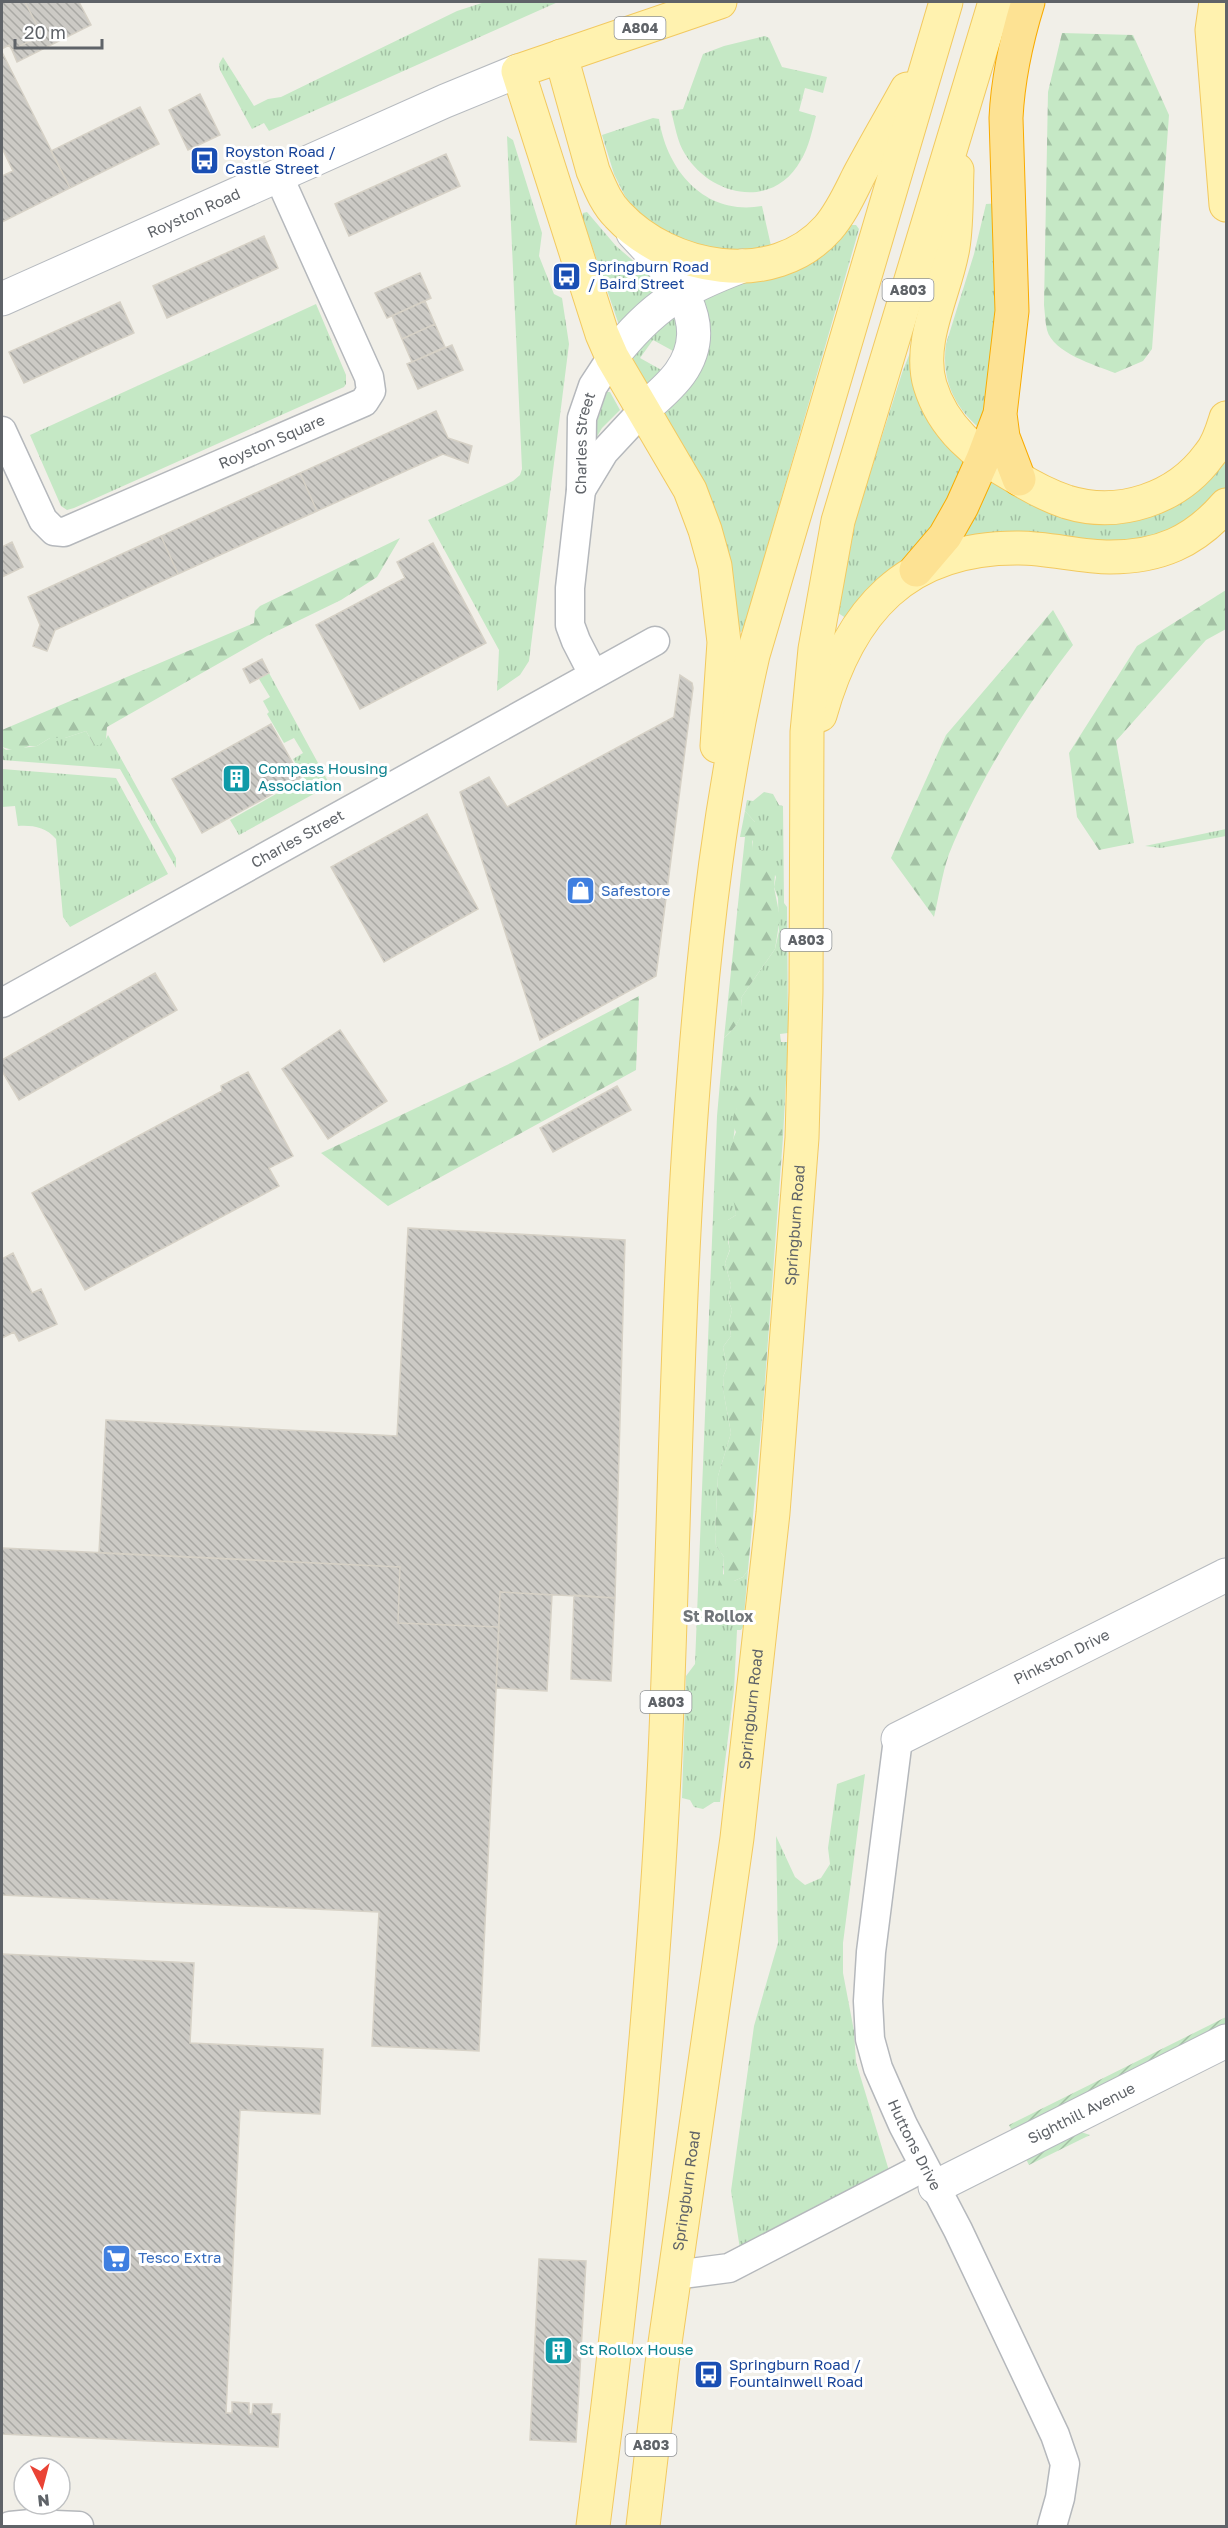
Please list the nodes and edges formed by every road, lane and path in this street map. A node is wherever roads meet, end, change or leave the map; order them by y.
1 (720, 2) edge
2 (946, 2) edge
3 (995, 2) edge
4 (1028, 2) edge
5 (1216, 2) edge
6 (938, 34) junction
7 (561, 56) junction
8 (518, 71) junction
9 (960, 120) junction
10 (278, 175) junction
11 (1227, 205) edge
12 (618, 216) junction
13 (742, 266) junction
14 (682, 292) junction
15 (2, 299) edge
16 (612, 357) junction
17 (644, 409) junction
18 (1000, 414) junction
19 (1227, 418) edge
20 (2, 431) edge
21 (983, 459) junction
22 (1019, 479) junction
23 (581, 490) junction
24 (1227, 505) edge
25 (916, 570) junction
26 (656, 641) dead end
27 (593, 675) junction
28 (806, 817) junction
29 (712, 876) junction
30 (2, 1003) edge
31 (1227, 1575) edge
32 (898, 1739) joint
33 (1227, 2041) edge
34 (930, 2177) junction
35 (675, 2275) junction
36 (10, 2526) edge
37 (79, 2526) edge
38 (593, 2526) edge
39 (643, 2526) edge
40 (1052, 2526) edge

1 - 7 main road, A804
2 - 6 main road, A803
3 - 9 main road, A803
4 - 18 highway
5 - 11 main road
6 - 13 main road
6 - 29 main road, A803
7 - 8 main road
7 - 12 main road
8 - 10 street, Royston Road
8 - 16 main road
9 - 21 main road
9 - 28 main road, A803
10 - 15 street, Royston Road
10 - 20 street, Royston Square
12 - 13 main road
12 - 14 street
13 - 14 street
14 - 16 street
14 - 17 street
16 - 17 main road
16 - 23 street, Charles Street
17 - 23 street
17 - 29 main road
18 - 21 highway
18 - 22 highway
19 - 22 main road
21 - 22 main road
21 - 25 highway
23 - 27 street, Charles Street
24 - 25 main road, A803
25 - 28 main road, A803
26 - 27 street, Charles Street
27 - 30 street, Charles Street
28 - 35 main road, Springburn Road / A803
29 - 38 main road, A803
31 - 32 street, Pinkston Drive
32 - 34 street, Huttons Drive
33 - 34 street, Sighthill Avenue
34 - 35 street, Sighthill Avenue
34 - 40 street, Huttons Drive
35 - 39 main road, Springburn Road / A803
36 - 37 street

